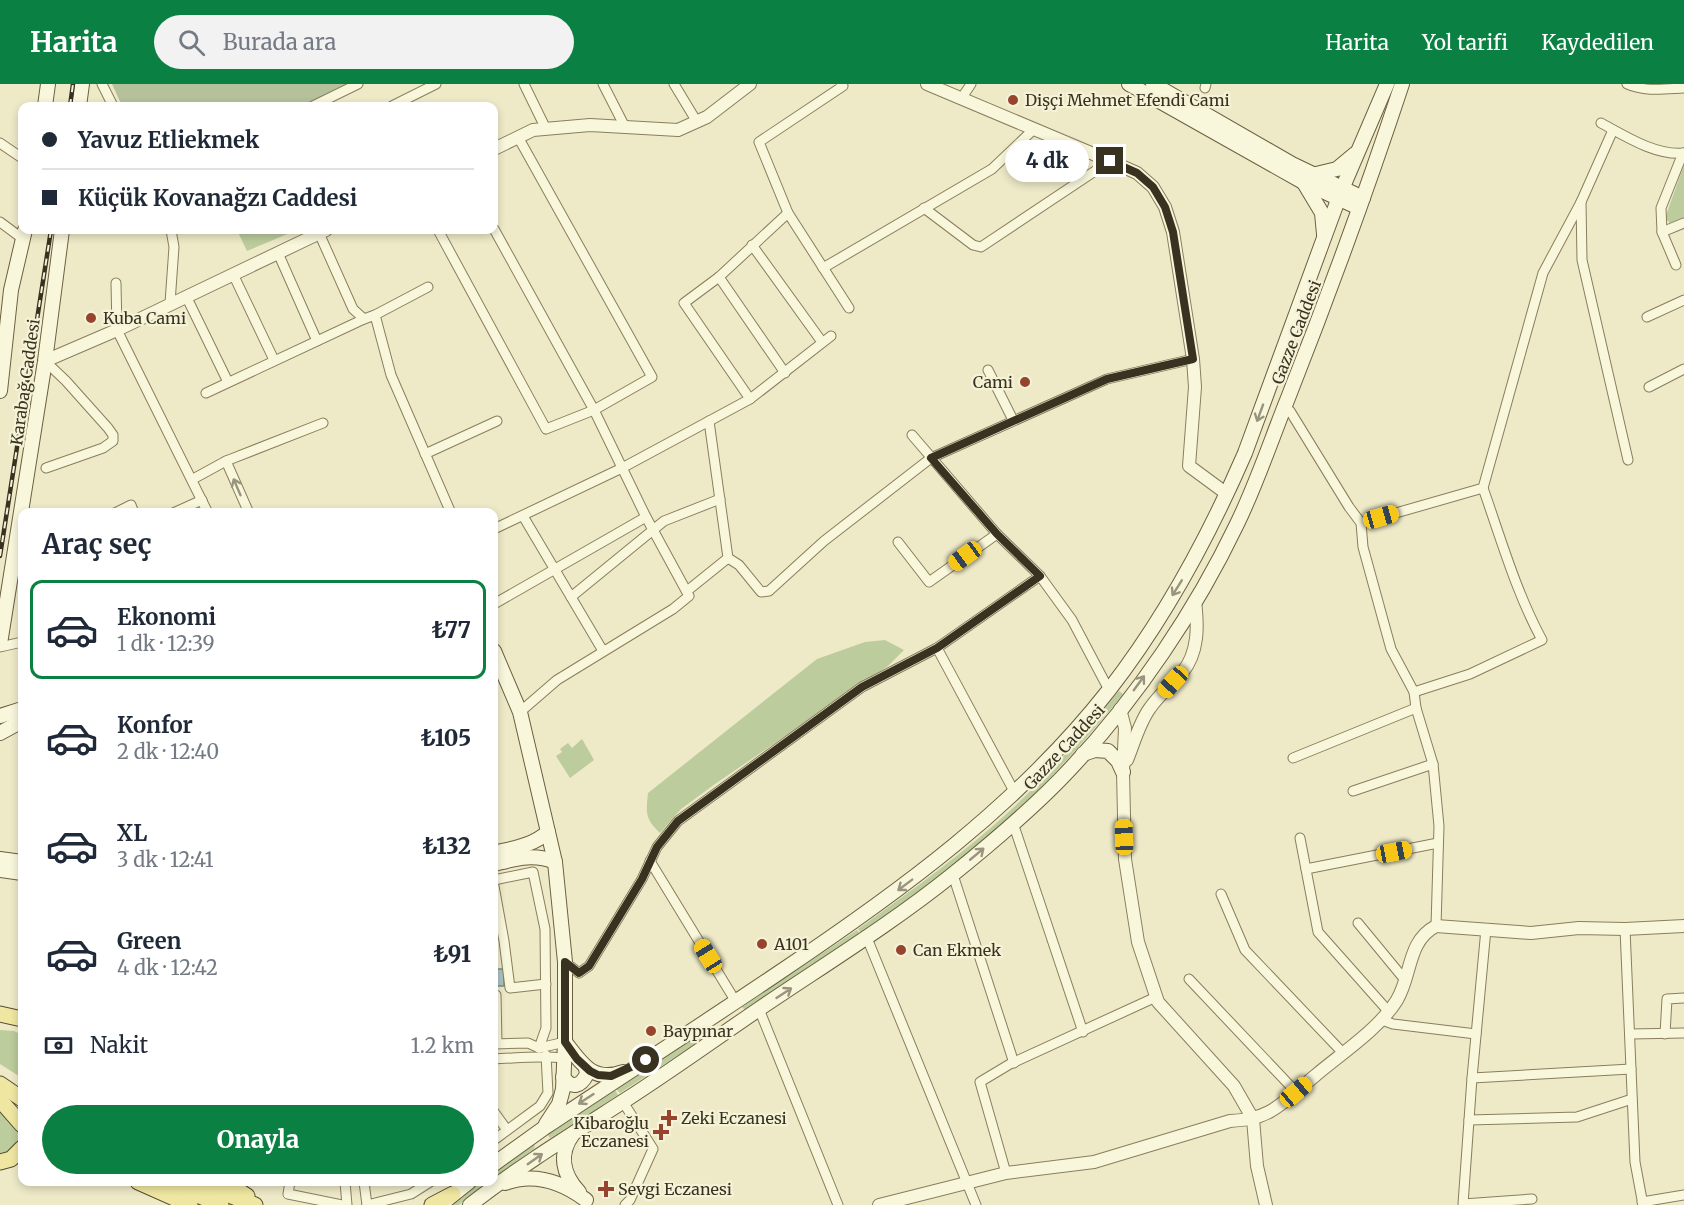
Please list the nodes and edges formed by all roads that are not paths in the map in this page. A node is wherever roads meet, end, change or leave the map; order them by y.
1 (48, 84) edge
2 (82, 84) edge
3 (102, 84) edge
4 (358, 84) edge
5 (436, 84) edge
6 (524, 84) edge
7 (603, 84) edge
8 (674, 84) edge
9 (750, 84) edge
10 (842, 84) edge
11 (927, 84) edge
12 (971, 84) edge
13 (1128, 84) edge
14 (1153, 84) edge
15 (1387, 84) edge
16 (1402, 84) edge
17 (1627, 84) edge
18 (1660, 87) edge
19 (1684, 88) edge
20 (961, 99) junction
21 (46, 102) edge
22 (80, 102) edge
23 (111, 102) edge
24 (321, 102) edge
25 (400, 102) edge
26 (697, 122) junction
27 (1601, 123) dead end
28 (625, 127) junction
29 (546, 129) junction
30 (1034, 129) junction
31 (1613, 129) junction
32 (518, 137) junction
33 (0, 143) edge
34 (498, 147) edge
35 (1357, 153) junction
36 (1684, 153) edge
37 (18, 155) edge
38 (1110, 161) junction
39 (1308, 178) junction
40 (1341, 193) junction
41 (1581, 202) junction
42 (1361, 203) junction
43 (924, 208) junction
44 (788, 213) junction
45 (0, 222) edge
46 (1684, 223) edge
47 (18, 231) edge
48 (1662, 232) junction
49 (24, 234) edge
50 (61, 234) edge
51 (172, 234) edge
52 (317, 234) edge
53 (324, 234) edge
54 (440, 234) edge
55 (497, 234) edge
56 (1324, 242) junction
57 (752, 245) junction
58 (278, 252) junction
59 (1676, 265) dead end
60 (823, 268) junction
61 (233, 274) junction
62 (719, 278) junction
63 (7, 282) edge
64 (116, 283) dead end
65 (428, 287) dead end
66 (186, 296) junction
67 (1684, 300) edge
68 (170, 303) junction
69 (849, 308) dead end
70 (375, 315) junction
71 (1647, 317) dead end
72 (364, 319) junction
73 (117, 330) junction
74 (831, 336) dead end
75 (317, 341) junction
76 (822, 342) junction
77 (1193, 359) junction
78 (274, 360) junction
79 (2, 362) edge
80 (45, 362) junction
81 (1684, 369) edge
82 (988, 370) dead end
83 (785, 373) junction
84 (228, 382) junction
85 (1649, 387) dead end
86 (0, 391) edge
87 (206, 393) dead end
88 (750, 399) junction
89 (1284, 408) junction
90 (594, 410) junction
91 (1013, 420) junction
92 (497, 421) dead end
93 (709, 421) junction
94 (323, 423) dead end
95 (912, 435) dead end
96 (425, 454) junction
97 (931, 458) junction
98 (1628, 460) dead end
99 (226, 461) junction
100 (46, 468) dead end
101 (622, 468) junction
102 (193, 479) junction
103 (1483, 488) junction
104 (1227, 495) junction
105 (720, 499) junction
106 (202, 500) junction
107 (22, 508) edge
108 (184, 508) edge
109 (206, 508) edge
110 (247, 508) edge
111 (449, 508) edge
112 (523, 516) junction
113 (646, 517) junction
114 (1361, 523) junction
115 (498, 527) edge
116 (652, 529) junction
117 (18, 532) edge
118 (997, 534) junction
119 (898, 542) dead end
120 (728, 558) junction
121 (555, 569) junction
122 (1040, 576) junction
123 (687, 591) junction
124 (571, 597) junction
125 (1195, 601) junction
126 (498, 602) edge
127 (18, 643) edge
128 (0, 646) edge
129 (937, 648) junction
130 (603, 651) junction
131 (498, 660) edge
132 (1109, 690) junction
133 (1414, 692) junction
134 (1416, 708) junction
135 (1120, 709) junction
136 (18, 711) edge
137 (520, 712) junction
138 (0, 716) edge
139 (18, 723) edge
140 (0, 733) edge
141 (1083, 754) junction
142 (1293, 758) dead end
143 (1433, 764) junction
144 (1123, 772) junction
145 (1353, 791) dead end
146 (1015, 793) junction
147 (1013, 823) junction
148 (548, 832) junction
149 (1300, 837) dead end
150 (1438, 843) junction
151 (498, 852) edge
152 (650, 861) junction
153 (555, 862) junction
154 (498, 863) edge
155 (1306, 869) junction
156 (953, 875) junction
157 (498, 879) edge
158 (1221, 894) dead end
159 (498, 908) edge
160 (1358, 923) dead end
161 (1436, 926) junction
162 (1684, 926) edge
163 (1486, 929) junction
164 (1624, 929) junction
165 (867, 938) junction
166 (565, 962) junction
167 (1189, 979) dead end
168 (1405, 980) junction
169 (546, 984) junction
170 (1156, 997) junction
171 (1684, 998) edge
172 (736, 1002) junction
173 (759, 1009) junction
174 (0, 1014) edge
175 (1385, 1016) junction
176 (18, 1019) edge
177 (0, 1024) edge
178 (18, 1027) edge
179 (1083, 1032) junction
180 (1476, 1034) junction
181 (1630, 1034) junction
182 (1665, 1034) junction
183 (1684, 1034) edge
184 (565, 1042) junction
185 (498, 1044) edge
186 (543, 1052) junction
187 (1343, 1053) junction
188 (498, 1058) edge
189 (564, 1058) junction
190 (646, 1060) junction
191 (1014, 1063) junction
192 (586, 1068) junction
193 (1631, 1069) junction
194 (563, 1077) junction
195 (1472, 1078) junction
196 (1, 1092) edge
197 (1296, 1092) junction
198 (18, 1094) edge
199 (18, 1098) edge
200 (1632, 1099) junction
201 (623, 1102) junction
202 (18, 1109) edge
203 (498, 1118) edge
204 (18, 1119) edge
205 (1253, 1119) junction
206 (1469, 1120) junction
207 (544, 1128) junction
208 (507, 1130) junction
209 (576, 1131) junction
210 (498, 1136) edge
211 (18, 1152) edge
212 (498, 1161) edge
213 (0, 1162) edge
214 (18, 1163) edge
215 (0, 1170) edge
216 (1006, 1173) junction
217 (966, 1182) junction
218 (498, 1185) edge
219 (147, 1186) edge
220 (176, 1186) edge
221 (206, 1186) edge
222 (235, 1186) edge
223 (289, 1186) edge
224 (345, 1186) edge
225 (365, 1186) edge
226 (423, 1186) edge
227 (464, 1186) edge
228 (498, 1186) edge
229 (495, 1187) edge
230 (453, 1194) junction
231 (1684, 1195) edge
232 (1532, 1199) dead end
233 (589, 1203) edge
234 (1642, 1203) edge
235 (190, 1205) edge
236 (221, 1205) edge
237 (257, 1205) edge
238 (344, 1205) edge
239 (367, 1205) edge
240 (432, 1205) edge
241 (441, 1205) edge
242 (470, 1205) edge
243 (625, 1205) edge
244 (838, 1205) edge
245 (879, 1205) edge
246 (976, 1205) edge
247 (1266, 1205) edge

1 - 21 main road
2 - 22 main road
3 - 23 street
4 - 24 street
5 - 25 street
6 - 29 street
7 - 28 street
8 - 26 street
9 - 26 street
10 - 44 street
11 - 20 street
12 - 20 street
13 - 39 main road
14 - 39 main road
15 - 35 main road, Gazze Caddesi
16 - 42 main road, Gazze Caddesi
17 - 18 street
18 - 19 street
20 - 30 street
26 - 28 street
27 - 31 street
28 - 29 street
29 - 32 street
30 - 38 street
30 - 43 street
31 - 36 street
31 - 41 street
32 - 34 street
32 - 90 street
33 - 37 street
35 - 39 main road
35 - 40 main road, Gazze Caddesi
36 - 48 street
38 - 43 street
38 - 77 street
39 - 40 main road
39 - 56 main road
40 - 42 main road
40 - 56 main road, Gazze Caddesi
41 - 98 street
41 - 103 street
42 - 89 main road, Gazze Caddesi
43 - 60 street
44 - 57 street
44 - 60 street
45 - 47 street
46 - 48 street
48 - 59 street
49 - 63 main road
50 - 80 main road, Karabağ Caddesi
51 - 68 street
52 - 58 street
53 - 72 street
54 - 90 street
55 - 90 street
56 -> 104 main road, Gazze Caddesi
57 - 62 street
57 - 76 street
58 - 61 street
58 - 75 street
60 - 69 street
61 - 66 street
61 - 78 street
62 - 83 street
62 - 88 street
63 - 79 main road
64 - 73 street
65 - 70 street
66 - 68 street
66 - 84 street
67 - 71 street
68 - 73 street
70 - 72 street
70 - 96 street
72 - 75 street
73 - 80 street
73 - 102 street
74 - 76 street
75 - 78 street
76 - 83 street
77 - 91 street
77 - 104 street
78 - 84 street
79 - 86 main road
80 - 100 street
80 - 107 main road, Karabağ Caddesi
81 - 85 street
82 - 91 street
83 - 88 street
84 - 87 street
88 - 93 street
89 - 114 street
89 - 125 main road, Gazze Caddesi
90 - 101 street
91 - 97 street
92 - 96 street
93 - 101 street
93 - 105 street
94 - 99 street
95 - 97 street
96 - 111 street
97 - 118 street
97 - 120 street
99 - 102 street
110 -> 99 street
101 - 112 street
101 - 113 street
102 - 106 street
103 - 114 street
103 - 133 street
104 -> 132 main road, Gazze Caddesi
105 - 116 street
105 - 120 street
106 - 108 street
106 - 109 street
112 - 115 street
112 - 121 street
113 - 116 street
113 - 121 street
114 - 133 street
116 - 123 street
116 - 124 street
117 - 128 main road, Karabağ Caddesi
118 - 119 street
118 - 122 street
120 - 123 street
121 - 124 street
121 - 126 street
122 - 129 street
122 - 132 street
123 - 130 street
124 - 130 street
135 -> 125 main road, Gazze Caddesi
125 - 144 street
127 - 128 street
129 - 146 street
129 - 152 street
130 - 137 street
131 - 137 main road
132 - 146 main road, Gazze Caddesi
133 - 134 street
134 - 142 street
134 - 143 street
135 - 141 main road, Gazze Caddesi
135 - 144 street
136 - 138 main road
137 - 148 main road
139 - 140 main road
141 - 144 main road
141 - 147 main road, Gazze Caddesi
143 - 145 street
143 - 150 street
144 - 170 street
146 -> 172 main road, Gazze Caddesi
156 -> 147 main road, Gazze Caddesi
147 - 179 street
148 - 151 main road
148 - 153 main road
149 - 155 street
150 - 155 street
150 - 161 street
152 - 166 street
152 - 172 street
153 - 154 main road
153 - 166 main road
155 - 175 street
156 - 165 main road, Gazze Caddesi
156 - 191 street
157 - 169 street
158 - 187 street
159 - 169 street
160 - 168 street
161 - 163 street
161 - 168 street
162 - 164 street
163 - 164 street
163 - 180 street
164 - 181 street
173 -> 165 main road, Gazze Caddesi
165 - 217 street
166 - 184 main road
167 - 197 street
168 - 175 street
169 - 186 street
170 - 179 street
170 - 205 street
171 - 182 street
172 - 190 main road, Gazze Caddesi
173 - 201 main road, Gazze Caddesi
173 - 244 street
174 - 176 main road
175 - 180 street
175 - 187 street
177 - 178 main road
179 - 191 street
180 - 195 street
181 - 182 street
181 - 193 street
182 - 183 street
184 - 186 street
184 - 189 main road
184 - 192 main road
185 - 186 street
186 - 188 street
186 - 189 street
186 - 208 street
187 - 197 street
189 - 194 main road
190 - 192 main road
190 -> 207 main road, Gazze Caddesi
191 - 216 street
192 - 194 main road
193 - 195 street
193 - 200 street
194 - 207 main road
195 - 206 street
196 - 198 main road
196 - 199 main road
196 - 202 main road
196 - 204 main road
197 - 205 street
200 - 206 street
200 - 234 street
201 - 209 main road, Gazze Caddesi
201 - 243 street
203 - 208 street
205 - 216 street
205 - 247 street
206 - 232 street
207 - 212 main road, Gazze Caddesi
208 - 210 street
218 -> 209 main road, Gazze Caddesi
209 - 233 main road
211 - 213 main road
214 - 215 main road
216 - 217 street
217 - 245 street
217 - 246 street
219 - 235 main road
220 - 236 main road
221 - 237 main road
222 - 237 main road
223 - 238 street
224 - 238 street
225 - 239 street
226 - 239 street
227 - 230 main road
228 - 233 main road
229 - 242 main road, Gazze Caddesi
230 - 240 main road
230 - 241 main road
231 - 234 street

